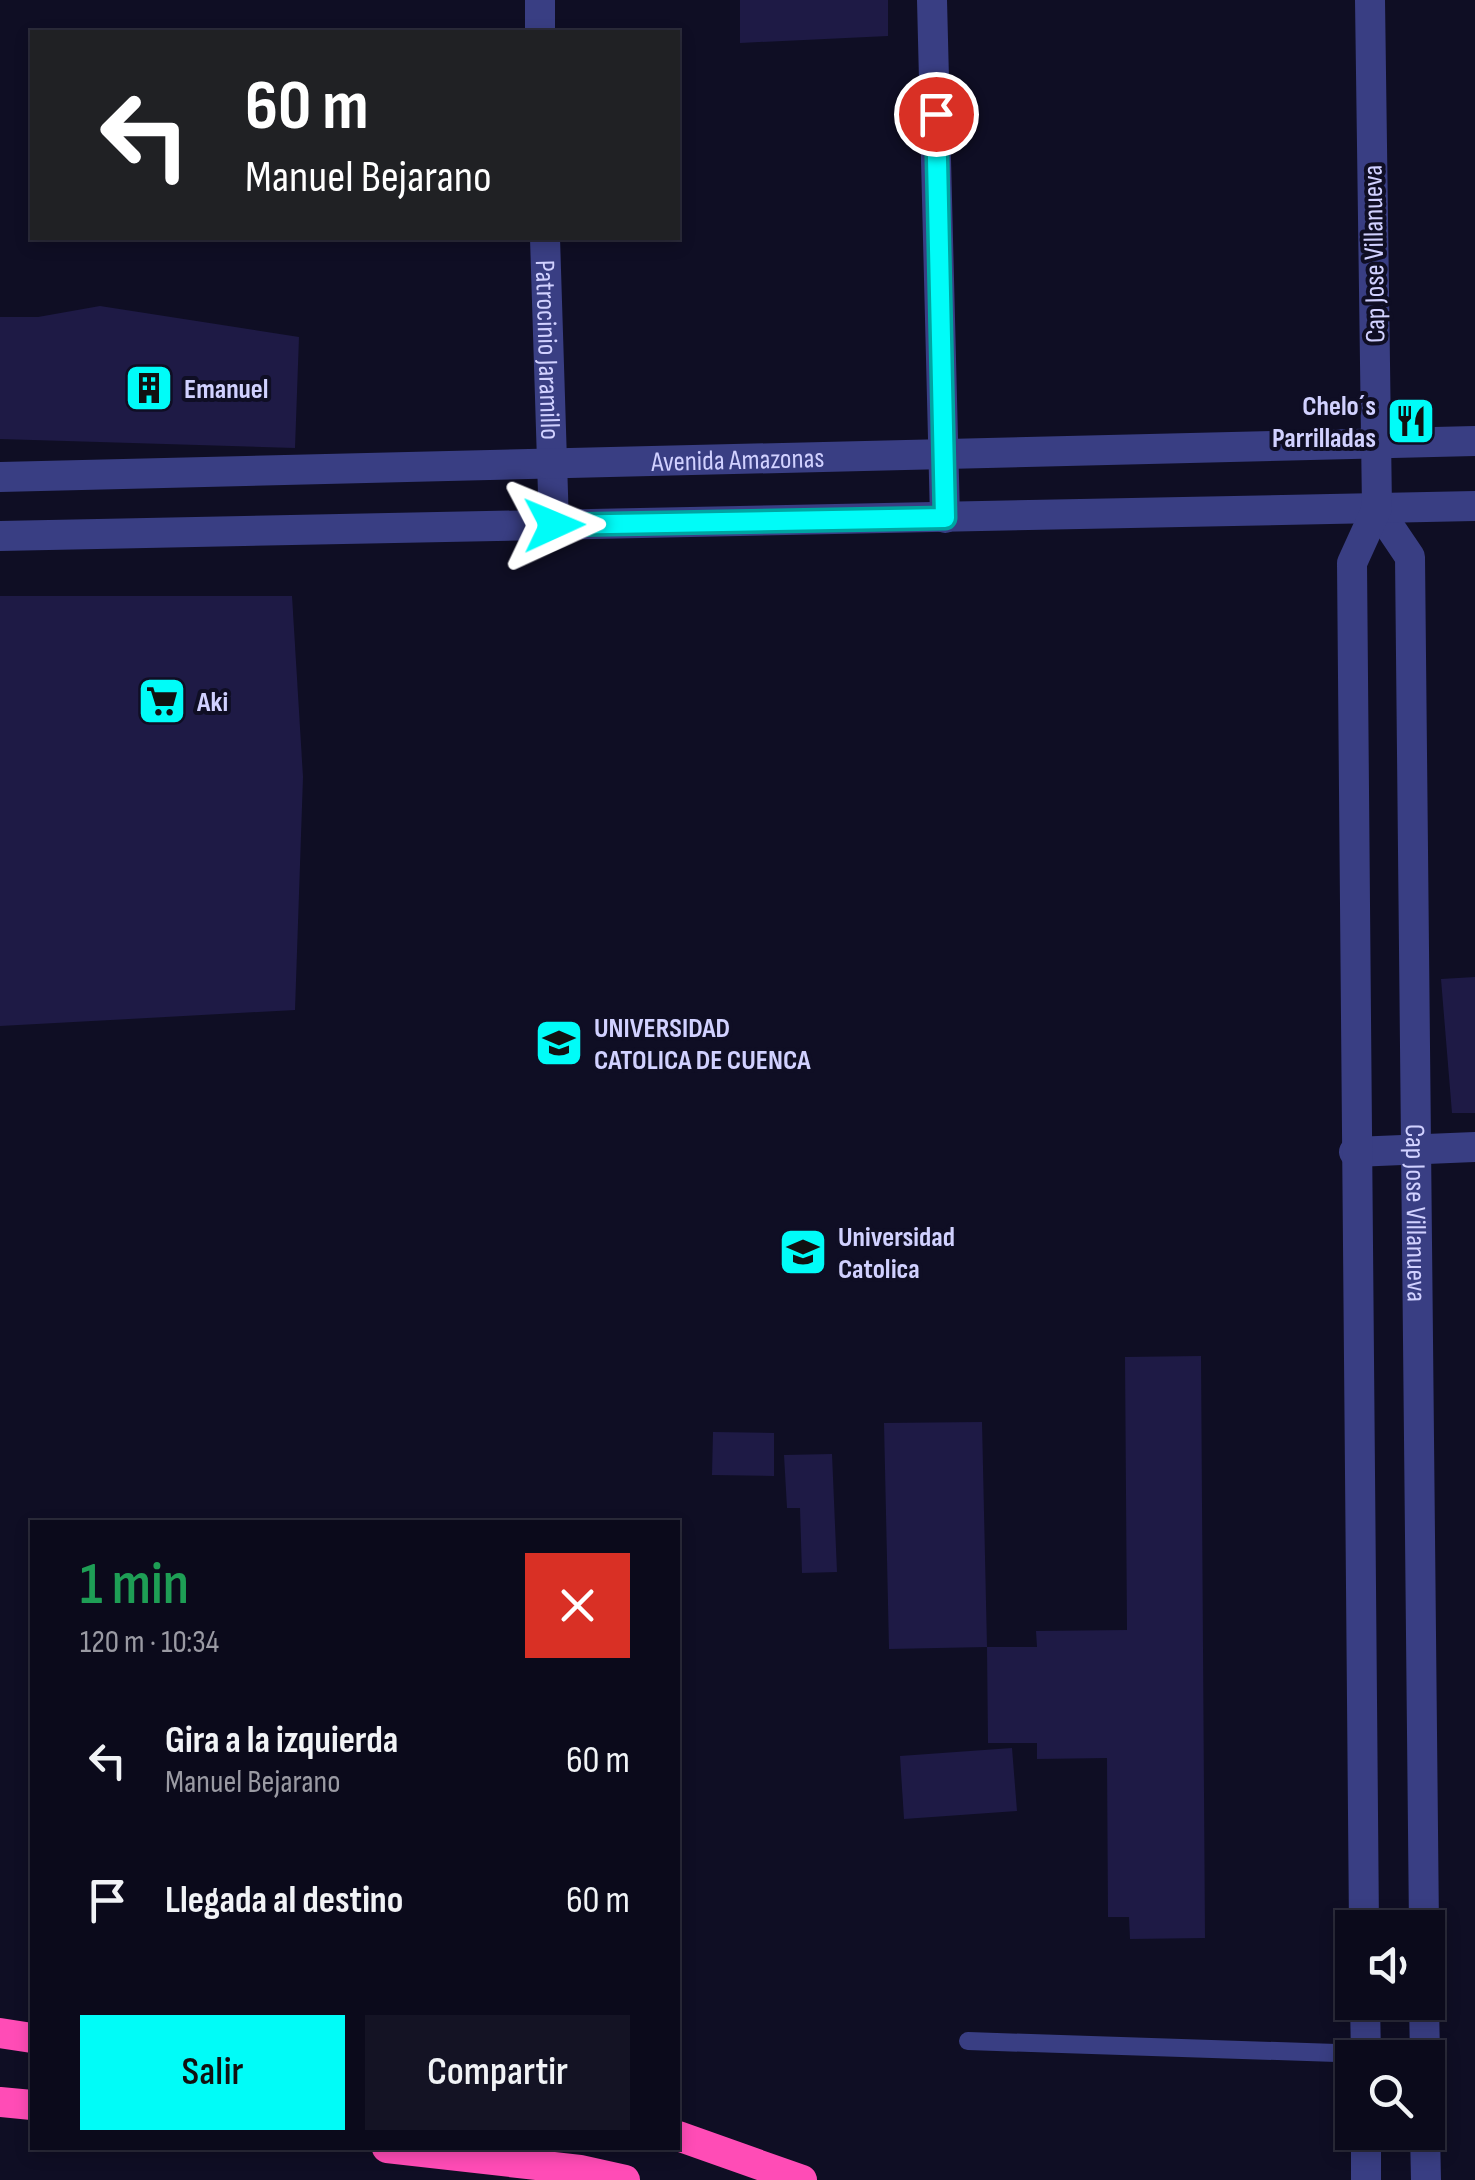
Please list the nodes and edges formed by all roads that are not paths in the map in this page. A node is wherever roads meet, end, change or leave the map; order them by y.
1 (540, 0) edge
2 (932, 0) edge
3 (1370, 0) edge
4 (540, 30) edge
5 (545, 240) edge
6 (1475, 441) edge
7 (1375, 442) junction
8 (946, 454) junction
9 (550, 461) junction
10 (0, 476) edge
11 (1475, 506) edge
12 (1377, 508) junction
13 (945, 518) junction
14 (554, 525) junction
15 (0, 536) edge
16 (1475, 1147) edge
17 (1418, 1149) junction
18 (1354, 1152) junction
19 (1364, 1910) edge
20 (1424, 1910) edge
21 (0, 2034) edge
22 (30, 2038) edge
23 (968, 2041) dead end
24 (1335, 2055) edge
25 (0, 2102) edge
26 (30, 2106) edge
27 (680, 2137) edge
28 (405, 2150) edge
29 (1366, 2150) edge
30 (1426, 2150) edge
31 (625, 2180) edge
32 (802, 2180) edge
33 (1366, 2180) edge
34 (1426, 2180) edge

1 - 4 street
2 - 8 street
3 - 7 street, Cap Jose Villanueva
5 - 9 street, Patrocinio Jaramillo
6 - 7 street, Avenida Amazonas
7 - 8 street, Avenida Amazonas
7 - 12 street, Cap Jose Villanueva
8 - 9 street, Avenida Amazonas
8 - 13 street
9 - 10 street, Avenida Amazonas
9 - 14 street, Patrocinio Jaramillo
11 - 12 street
12 - 13 street
12 - 17 street, Cap Jose Villanueva
12 - 18 street, Cap Jose Villanueva
13 - 14 street
14 - 15 street
16 - 17 street
17 - 18 street
17 - 20 street, Cap Jose Villanueva
18 - 19 street, Cap Jose Villanueva
21 - 22 highway
23 - 24 lane
25 - 26 highway
27 - 32 highway
28 - 31 highway
29 - 33 street
30 - 34 street

